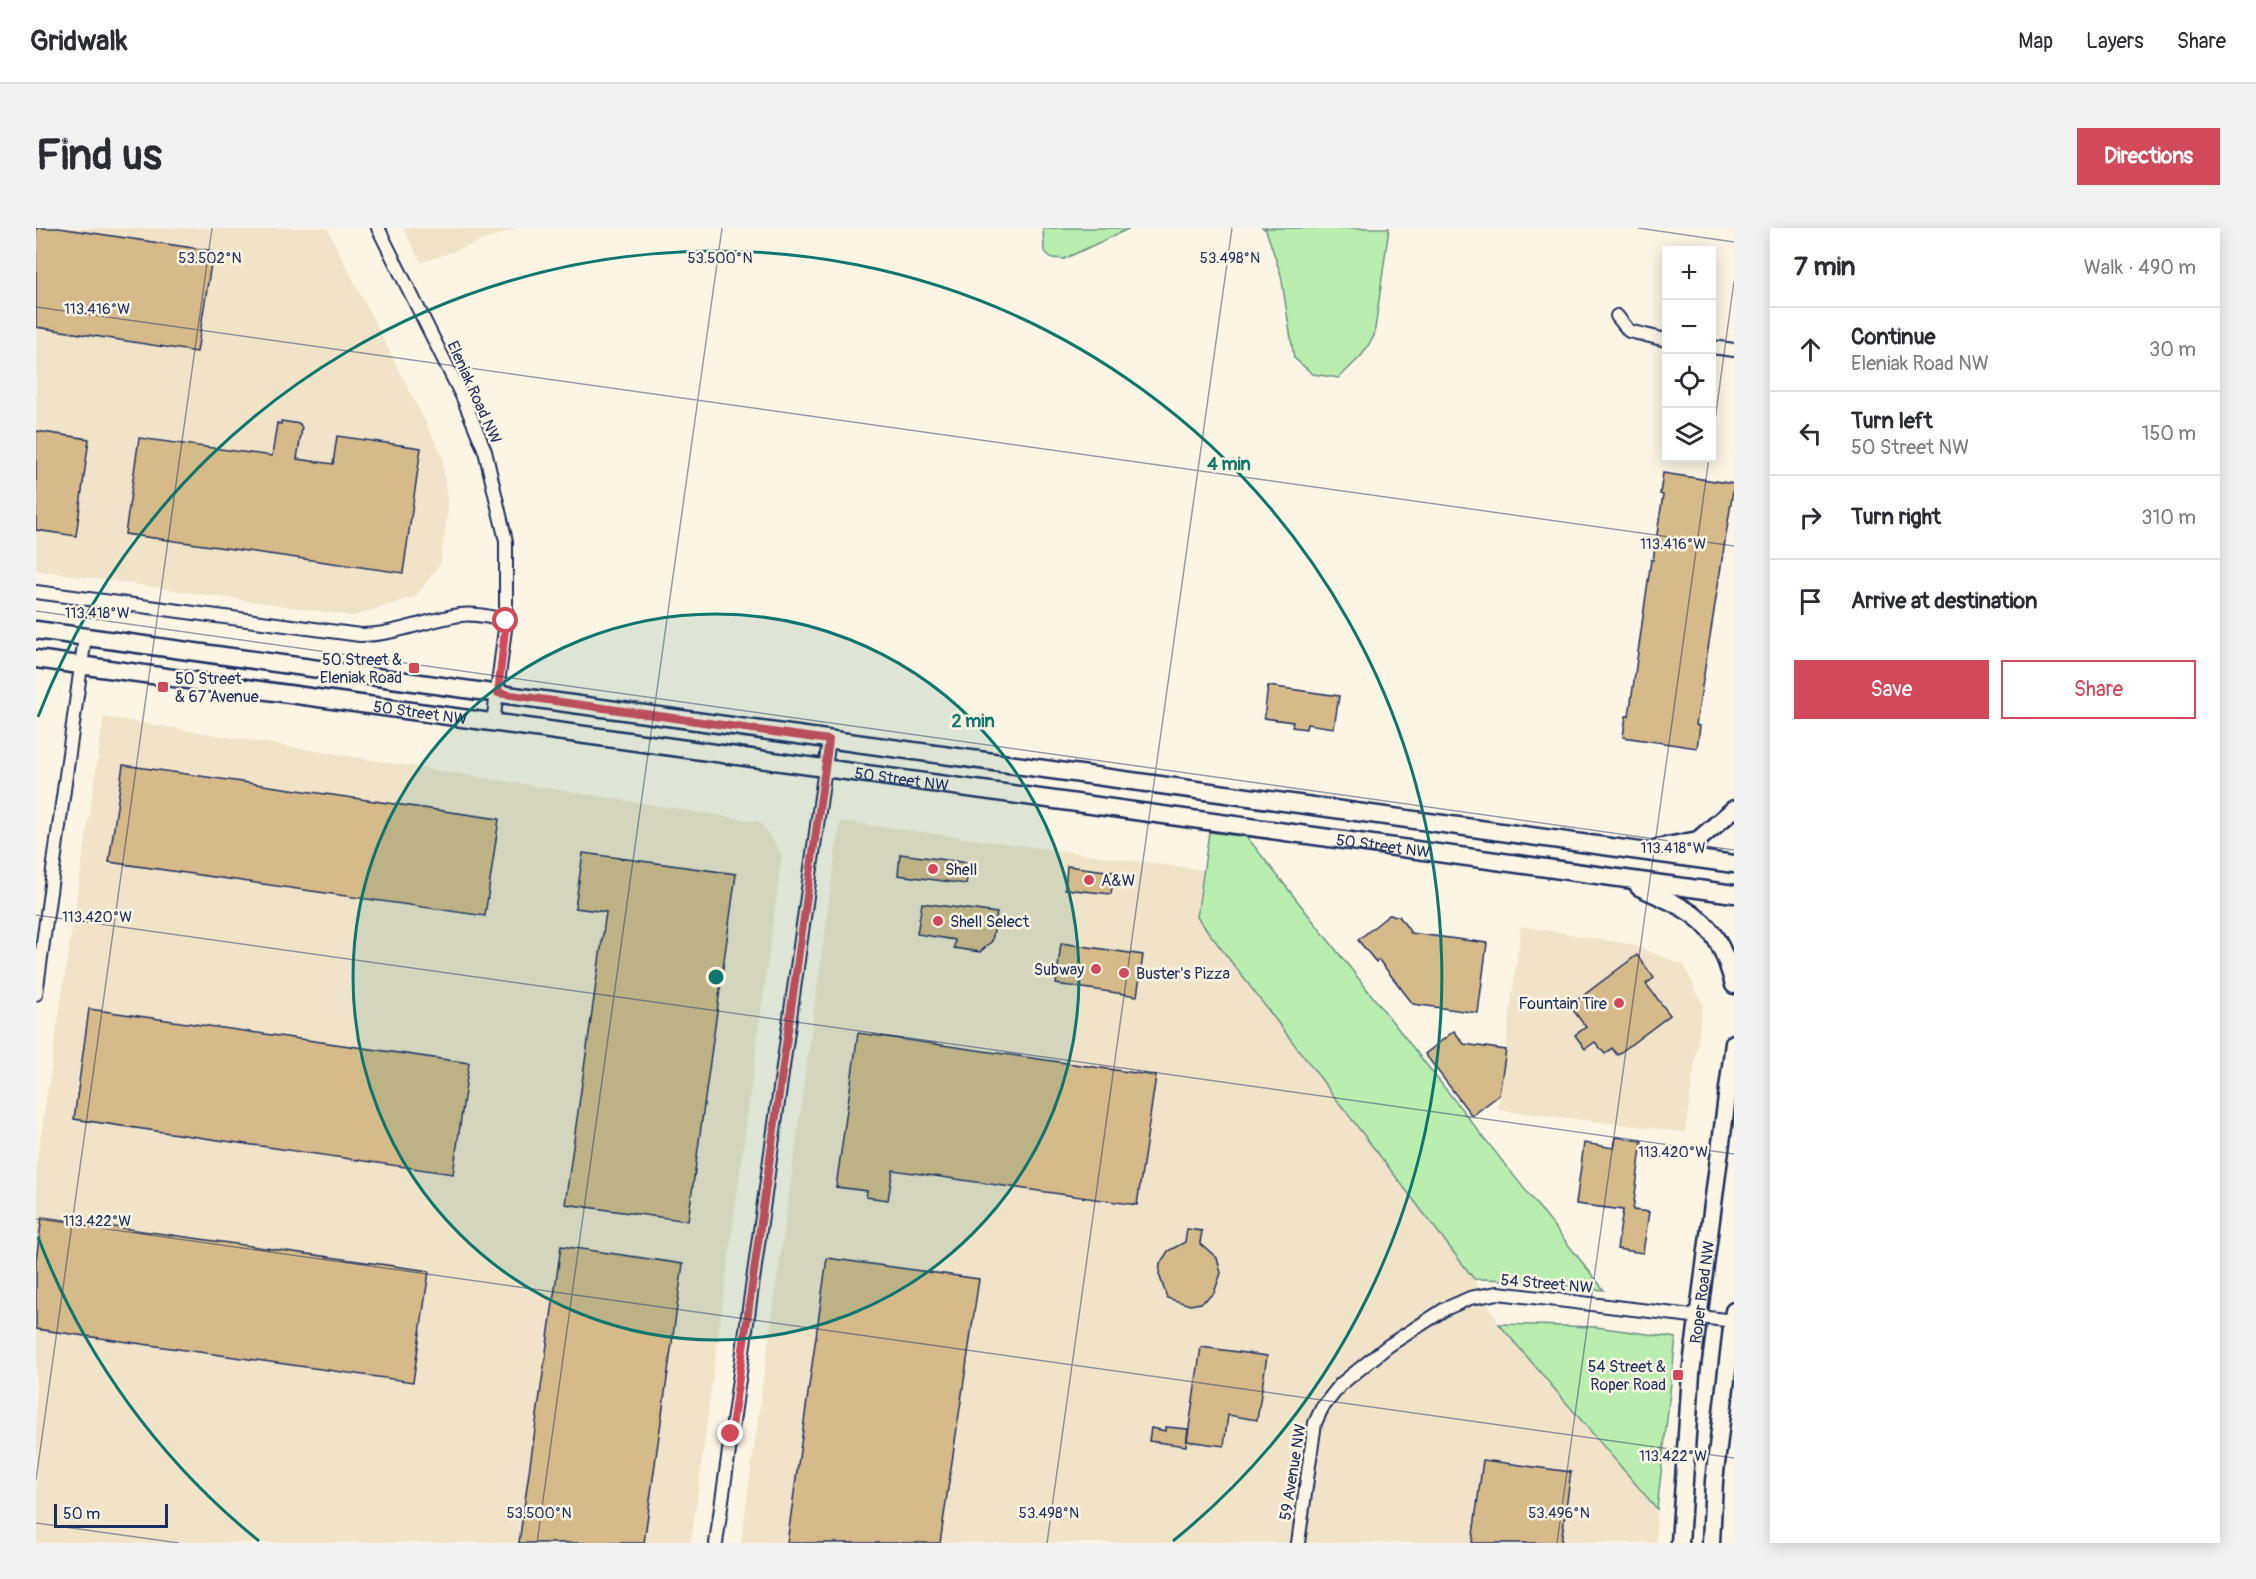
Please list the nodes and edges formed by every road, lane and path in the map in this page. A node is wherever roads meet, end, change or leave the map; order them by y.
1 (378, 228) edge
2 (1617, 316) dead end
3 (1662, 339) edge
4 (1716, 348) edge
5 (1734, 350) edge
6 (36, 592) edge
7 (506, 621) junction
8 (36, 630) edge
9 (85, 637) junction
10 (36, 659) edge
11 (81, 665) junction
12 (498, 693) junction
13 (493, 723) junction
14 (829, 740) junction
15 (825, 770) junction
16 (1734, 809) edge
17 (1630, 851) junction
18 (1734, 864) edge
19 (1622, 880) junction
20 (1734, 894) edge
21 (1734, 985) edge
22 (36, 993) edge
23 (1734, 1043) edge
24 (1699, 1316) junction
25 (1734, 1318) edge
26 (1322, 1408) joint
27 (716, 1543) edge
28 (1298, 1543) edge
29 (1680, 1543) edge
30 (1711, 1543) edge

1 - 7 street, Eleniak Road NW
2 - 3 street
4 - 5 street
6 - 7 street
7 - 12 street, Eleniak Road NW
8 - 9 main road, 50 Street NW
9 - 11 street
9 - 12 main road, 50 Street NW
10 - 11 main road, 50 Street NW
11 - 13 main road, 50 Street NW
11 - 22 street
12 - 13 street, Eleniak Road NW
12 - 14 main road, 50 Street NW
13 - 15 main road, 50 Street NW
14 - 15 street
14 - 17 main road, 50 Street NW
15 - 19 main road, 50 Street NW
15 - 27 street
16 - 17 main road
17 - 18 main road, 50 Street NW
19 - 20 main road, 50 Street NW
19 - 21 main road
23 - 24 main road, Roper Road NW
24 - 25 street, 54 Street NW
24 - 26 street, 54 Street NW
24 - 29 main road, Roper Road NW
25 - 30 main road, Roper Road NW
26 - 28 street, 59 Avenue NW

